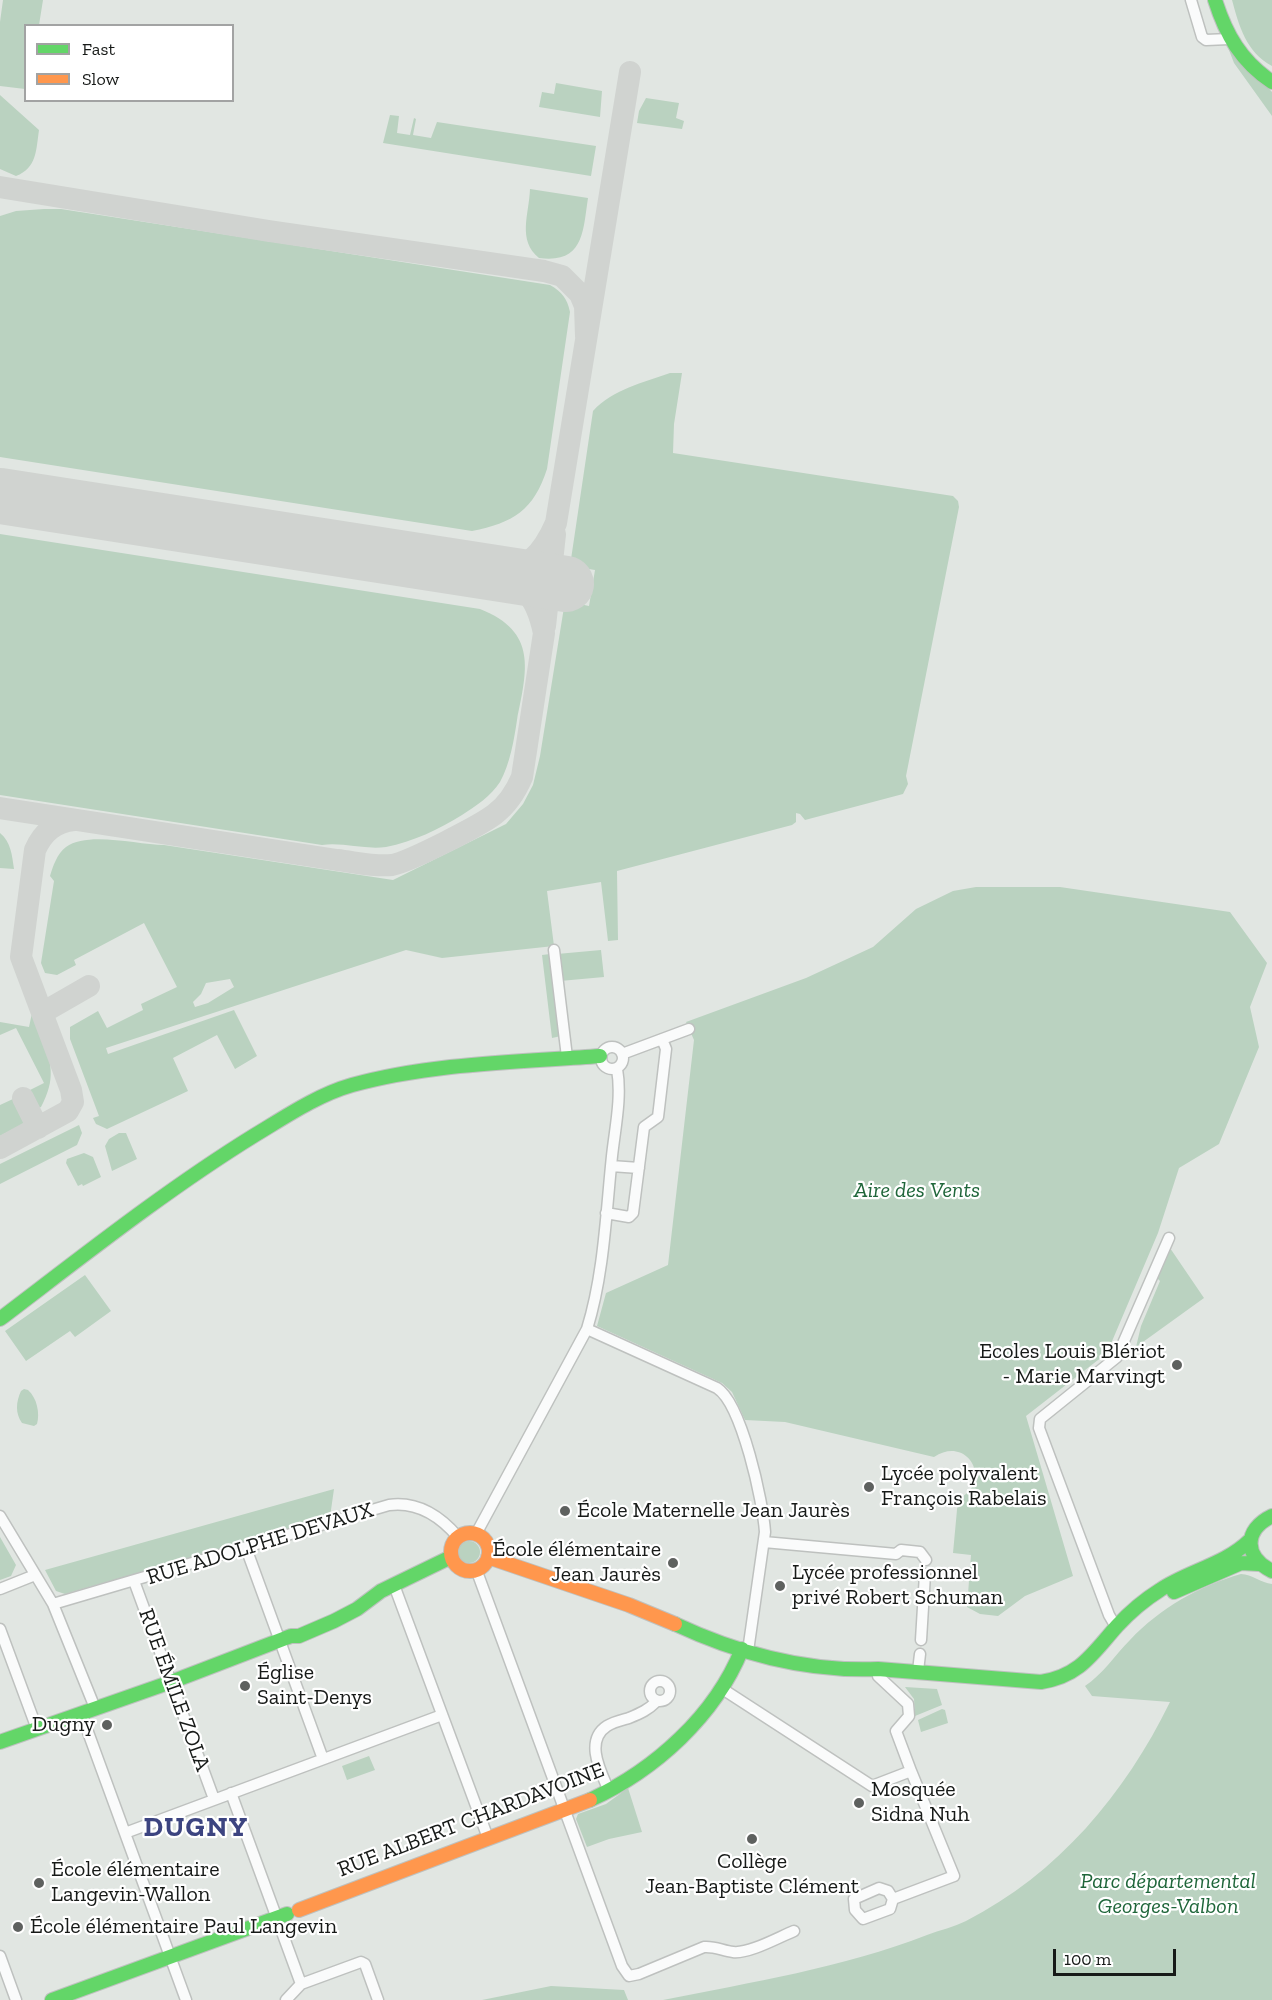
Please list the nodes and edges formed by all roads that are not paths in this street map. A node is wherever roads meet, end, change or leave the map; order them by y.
1 (1191, 0) edge
2 (1215, 0) edge
3 (1223, 0) edge
4 (1229, 39) junction
5 (1272, 75) edge
6 (1272, 82) edge
7 (554, 950) dead end
8 (689, 1029) dead end
9 (663, 1039) junction
10 (622, 1054) junction
11 (600, 1056) junction
12 (567, 1057) junction
13 (616, 1069) junction
14 (611, 1166) junction
15 (639, 1168) junction
16 (606, 1213) junction
17 (1169, 1238) dead end
18 (0, 1318) edge
19 (587, 1329) junction
20 (1271, 1515) edge
21 (0, 1516) edge
22 (476, 1534) junction
23 (458, 1537) junction
24 (1250, 1541) junction
25 (764, 1542) junction
26 (246, 1548) junction
27 (452, 1557) junction
28 (488, 1557) junction
29 (926, 1560) dead end
30 (1259, 1564) junction
31 (476, 1569) junction
32 (1272, 1571) edge
33 (925, 1574) dead end
34 (35, 1575) junction
35 (134, 1581) junction
36 (394, 1585) junction
37 (0, 1589) edge
38 (53, 1604) junction
39 (1116, 1627) junction
40 (0, 1629) edge
41 (286, 1639) junction
42 (921, 1640) dead end
43 (745, 1650) junction
44 (920, 1654) dead end
45 (856, 1671) junction
46 (918, 1671) junction
47 (878, 1676) junction
48 (171, 1682) junction
49 (720, 1688) junction
50 (657, 1701) dead end
51 (95, 1708) junction
52 (81, 1713) junction
53 (442, 1715) junction
54 (37, 1729) junction
55 (0, 1742) edge
56 (323, 1759) junction
57 (911, 1771) junction
58 (609, 1791) junction
59 (231, 1793) junction
60 (214, 1800) junction
61 (564, 1811) junction
62 (124, 1833) junction
63 (488, 1838) junction
64 (893, 1899) dead end
65 (287, 1914) junction
66 (794, 1931) dead end
67 (0, 1956) edge
68 (170, 1957) junction
69 (301, 1984) junction
70 (16, 2000) edge
71 (52, 2000) edge
72 (186, 2000) edge
73 (286, 2000) edge
74 (378, 2000) edge

1 - 4 street
2 - 4 main road
3 - 5 main road
4 - 6 main road
7 - 12 street
8 - 9 street
9 - 10 street
9 - 15 street
10 - 11 street
10 - 13 street
11 - 12 main road
11 - 13 street
12 - 18 main road
13 - 14 street
14 - 15 street
14 - 16 street
15 - 16 street
16 - 19 street
17 - 39 street
19 - 22 street
19 - 25 street
20 - 24 main road
21 - 34 street
22 - 23 main road
22 - 28 main road
23 - 26 street, RUE ADOLPHE DEVAUX
23 - 27 main road
24 - 30 main road
24 - 39 main road
25 - 29 street
25 - 43 street
26 - 35 street, RUE ADOLPHE DEVAUX
26 - 41 street
27 - 31 main road
27 - 36 main road
28 - 31 main road
28 - 43 main road
30 - 32 main road
30 - 47 main road
31 - 61 street
33 - 42 street
34 - 37 street
34 - 38 street
35 - 38 street, RUE ADOLPHE DEVAUX
35 - 48 street, RUE ÉMILE ZOLA
36 - 41 main road
36 - 53 street
38 - 51 street
39 - 46 main road
40 - 54 street
41 - 48 main road
41 - 56 street
43 - 45 main road
43 - 49 main road, RUE ALBERT CHARDAVOINE
44 - 46 street
45 - 46 main road
45 - 47 main road
47 - 57 street
48 - 51 main road
48 - 60 street, RUE ÉMILE ZOLA
49 - 57 street
49 - 58 main road, RUE ALBERT CHARDAVOINE
50 - 58 street
51 - 52 main road
52 - 54 main road
52 - 62 street
53 - 56 street
53 - 63 street
54 - 55 main road
56 - 59 street
57 - 64 street
58 - 61 main road, RUE ALBERT CHARDAVOINE
59 - 60 street
59 - 65 street
60 - 62 street
61 - 63 main road, RUE ALBERT CHARDAVOINE
61 - 66 street
62 - 68 street
63 - 65 main road, RUE ALBERT CHARDAVOINE
65 - 68 main road, RUE ALBERT CHARDAVOINE
65 - 69 street
67 - 70 street
68 - 71 main road, RUE ALBERT CHARDAVOINE
68 - 72 street
69 - 73 street
69 - 74 street

